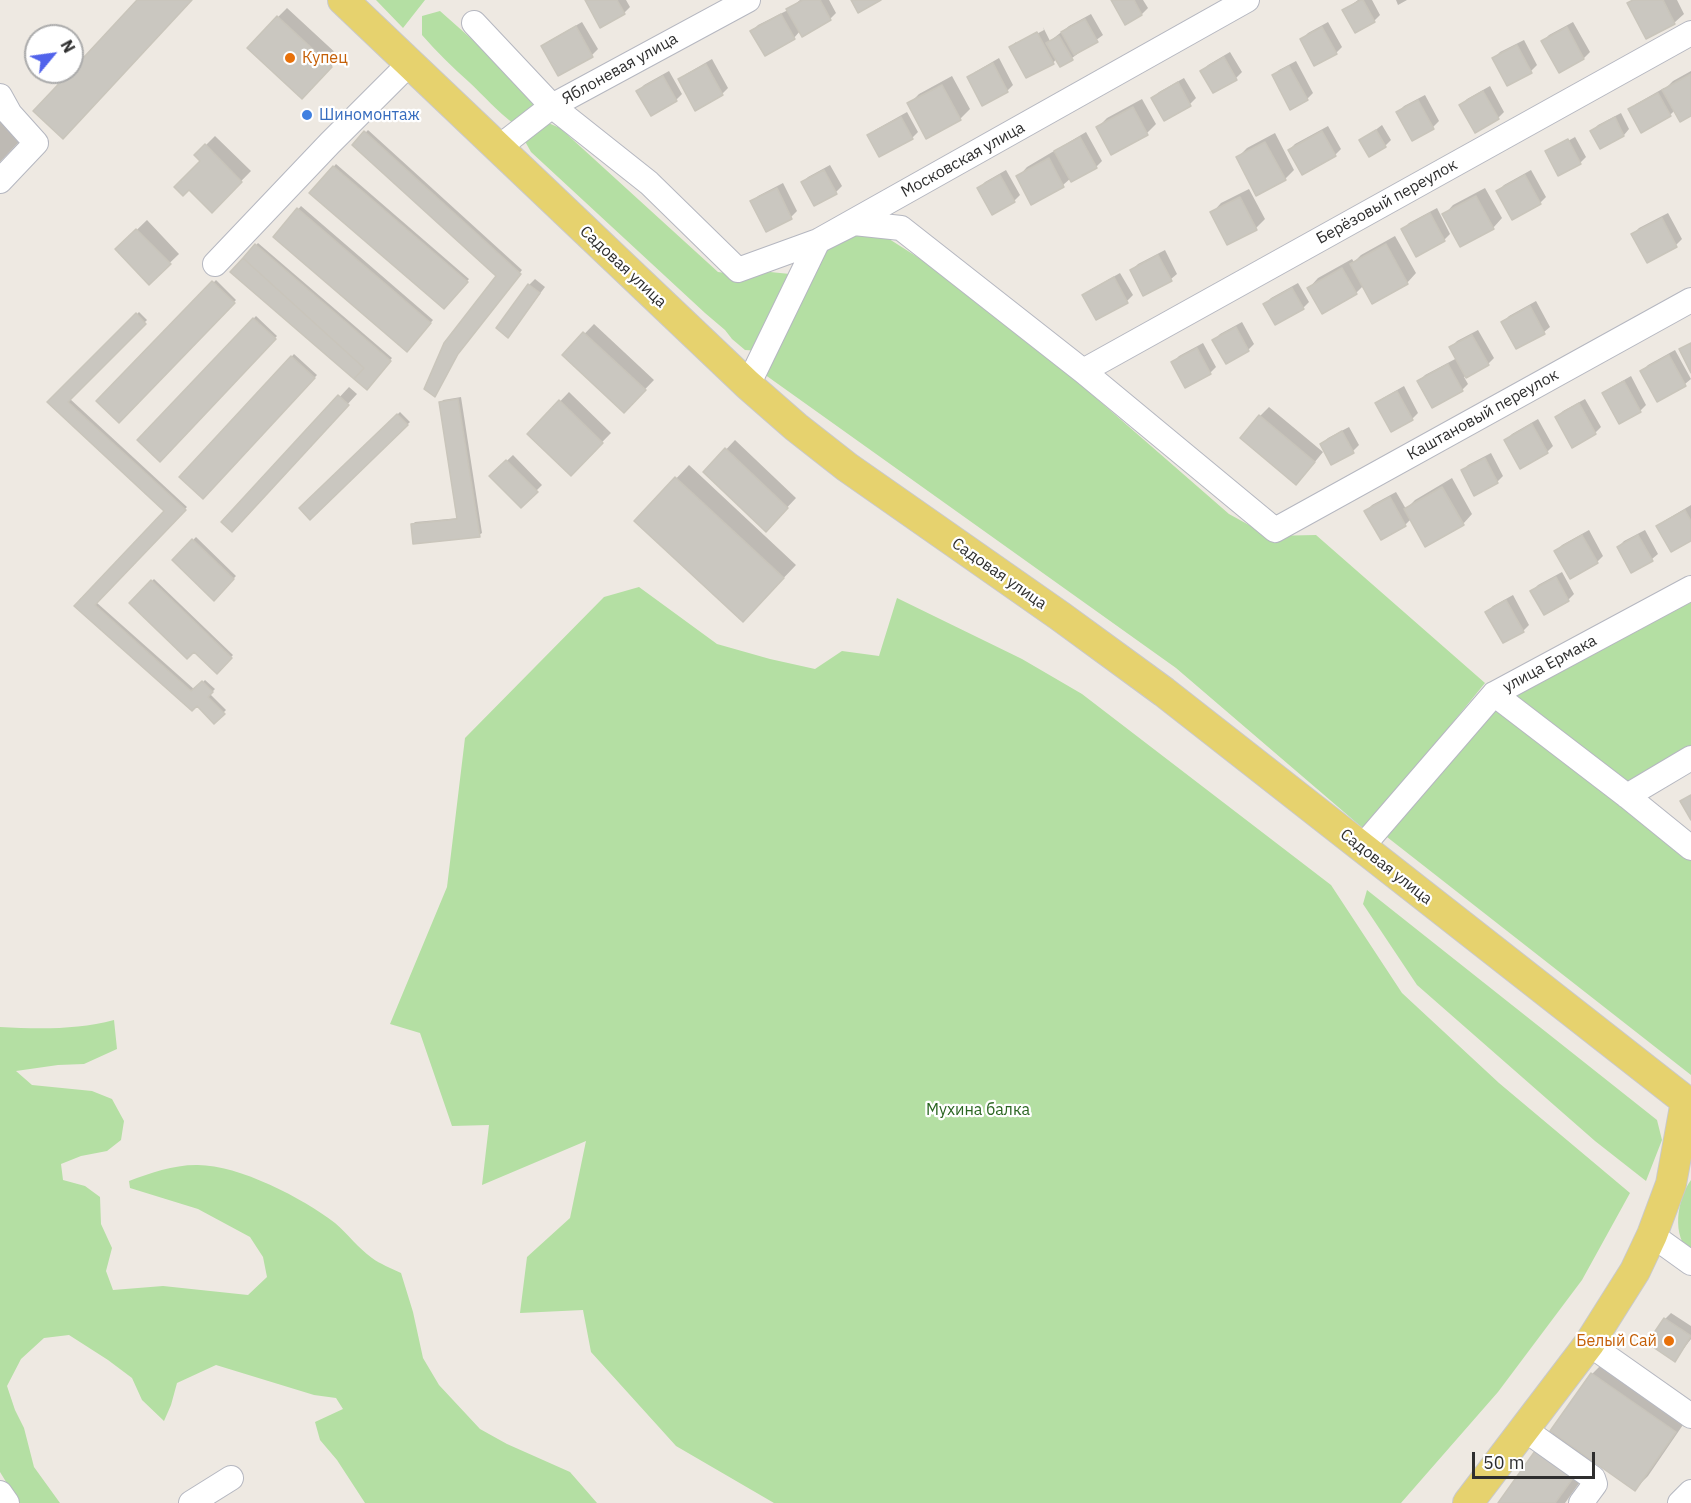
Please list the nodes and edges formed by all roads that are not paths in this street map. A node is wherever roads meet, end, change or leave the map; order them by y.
1 (343, 0) edge
2 (748, 0) edge
3 (1247, 0) edge
4 (474, 23) dead end
5 (1691, 33) edge
6 (409, 64) junction
7 (0, 96) edge
8 (552, 106) junction
9 (498, 147) junction
10 (0, 181) edge
11 (818, 241) junction
12 (215, 264) dead end
13 (1691, 300) edge
14 (1083, 371) junction
15 (748, 384) junction
16 (1691, 588) edge
17 (1494, 694) junction
18 (1691, 758) edge
19 (1627, 796) junction
20 (1361, 848) junction
21 (1691, 848) edge
22 (1689, 1103) edge
23 (1691, 1162) edge
24 (1671, 1184) junction
25 (1652, 1235) junction
26 (1691, 1263) edge
27 (1589, 1344) junction
28 (1691, 1416) edge
29 (1524, 1429) junction
30 (231, 1478) dead end
31 (1691, 1492) edge
32 (0, 1493) edge
33 (7, 1503) edge
34 (191, 1503) edge
35 (1468, 1503) edge
36 (1581, 1503) edge
37 (1680, 1503) edge

1 - 6 main road, Садовая улица
2 - 8 street, Яблоневая улица
3 - 11 street, Московская улица
4 - 8 street
5 - 14 street, Берёзовый переулок
6 - 9 main road, Садовая улица
6 - 12 street
7 - 10 street
8 - 9 street, Яблоневая улица
8 - 11 street
9 - 15 main road, Садовая улица
11 - 14 street
11 - 15 street
13 - 14 street, Каштановый переулок
15 - 20 main road, Садовая улица
16 - 17 street, улица Ермака
17 - 19 street
17 - 20 street, улица Ермака
18 - 19 street
19 - 21 street
20 - 22 main road, Садовая улица
22 - 24 main road
23 - 24 main road
24 - 25 main road
25 - 26 street
25 - 27 main road
27 - 28 street
27 - 29 main road
29 - 35 main road
29 - 36 street
30 - 34 street
31 - 37 street
32 - 33 street

